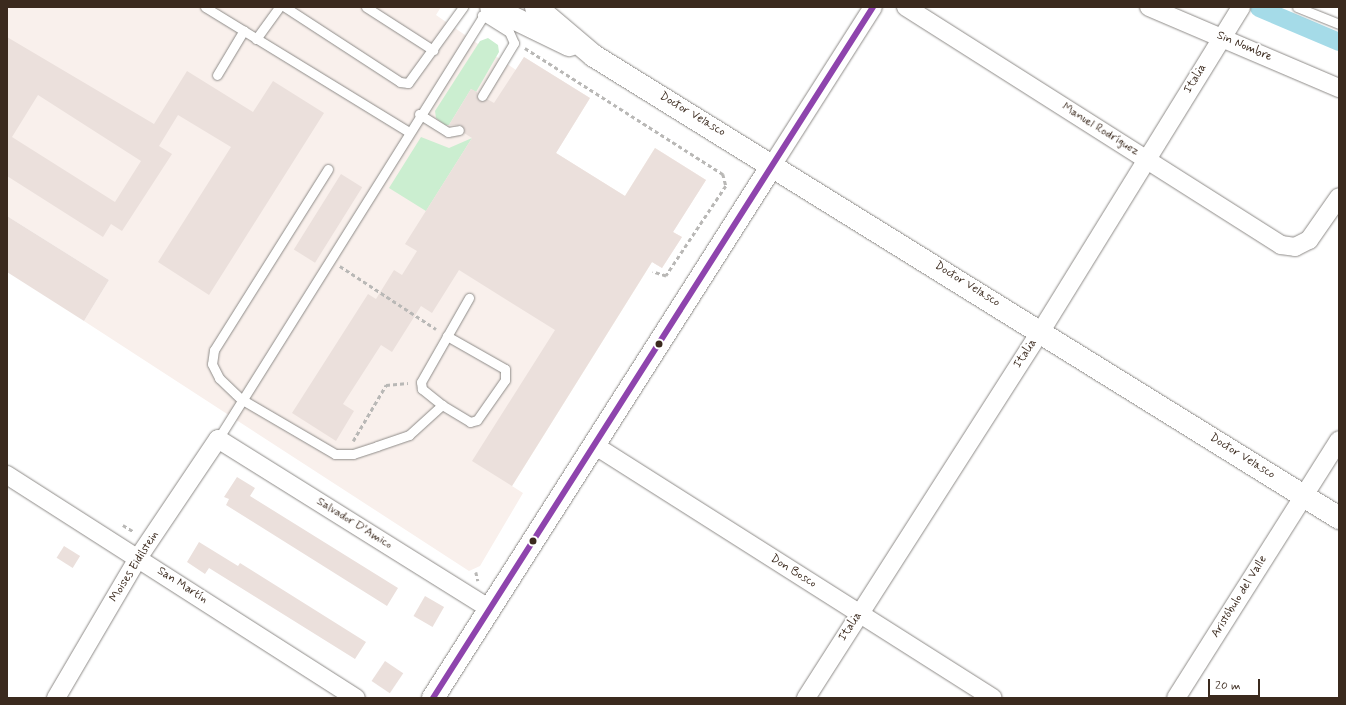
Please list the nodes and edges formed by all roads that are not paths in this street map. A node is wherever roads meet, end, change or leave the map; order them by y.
1 (205, 7) edge
2 (278, 7) edge
3 (285, 7) edge
4 (366, 7) edge
5 (463, 7) edge
6 (526, 7) edge
7 (536, 7) edge
8 (873, 7) edge
9 (906, 7) edge
10 (1149, 7) edge
11 (1241, 7) edge
12 (1297, 7) edge
13 (492, 11) edge
14 (1339, 24) edge
15 (244, 30) junction
16 (1221, 38) junction
17 (256, 39) junction
18 (433, 50) junction
19 (594, 56) junction
20 (218, 75) dead end
21 (1339, 88) edge
22 (482, 96) dead end
23 (420, 114) junction
24 (459, 130) dead end
25 (409, 132) junction
26 (1146, 160) junction
27 (773, 164) junction
28 (328, 169) dead end
29 (1339, 197) edge
30 (469, 298) dead end
31 (1041, 331) junction
32 (447, 336) junction
33 (241, 399) junction
34 (442, 405) junction
35 (218, 438) junction
36 (1339, 440) edge
37 (594, 445) junction
38 (7, 475) edge
39 (1304, 496) junction
40 (1339, 518) edge
41 (138, 558) junction
42 (490, 609) junction
43 (860, 614) junction
44 (56, 698) edge
45 (356, 698) edge
46 (433, 698) edge
47 (806, 698) edge
48 (992, 698) edge
49 (1176, 698) edge

1 - 15 lane
2 - 17 lane
3 - 18 lane
4 - 18 lane
5 - 18 lane
6 - 13 main road
7 - 19 main road, Doctor Velasco
8 - 27 street
9 - 26 street, Manuel Rodríguez
10 - 16 street, Sin Nombre
11 - 16 street, Italia
12 - 14 lane
13 - 19 main road, Doctor Velasco
13 - 22 lane
13 - 23 lane
15 - 17 lane
15 - 20 lane
16 - 21 street, Sin Nombre
16 - 26 street, Italia
17 - 25 lane
19 - 27 main road, Doctor Velasco
23 - 24 lane
23 - 25 lane
25 - 33 lane
26 - 29 street, Manuel Rodríguez
26 - 31 street, Italia
27 - 31 main road, Doctor Velasco
27 - 37 main road
28 - 33 lane
30 - 32 lane
31 - 39 main road, Doctor Velasco
31 - 43 street, Italia
32 - 34 lane
32 - 34 lane
33 - 34 lane
33 - 35 lane
35 - 41 street, Moises Eidilstein
35 - 42 street, Salvador D'Amico
36 - 39 street, Aristóbulo del Valle
37 - 42 main road
37 - 43 street, Don Bosco
38 - 41 street, San Martín
39 - 40 main road, Doctor Velasco
39 - 49 street, Aristóbulo del Valle
41 - 44 street, Moises Eidilstein
41 - 45 street, San Martín
42 - 46 main road
43 - 47 street, Italia
43 - 48 street, Don Bosco

